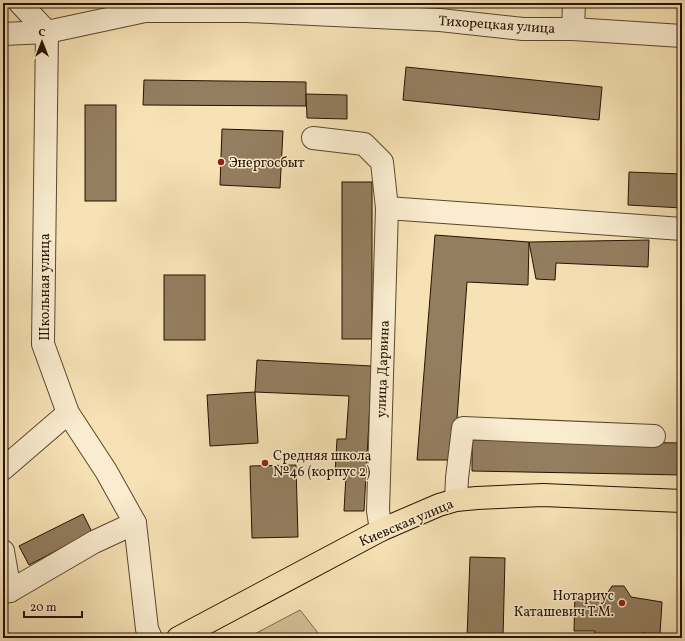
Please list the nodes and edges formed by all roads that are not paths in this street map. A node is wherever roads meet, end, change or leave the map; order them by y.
1 (20, 3) edge
2 (574, 3) edge
3 (320, 8) edge
4 (573, 29) junction
5 (47, 32) junction
6 (3, 34) edge
7 (682, 36) edge
8 (313, 138) dead end
9 (386, 208) junction
10 (682, 229) edge
11 (68, 413) junction
12 (654, 436) dead end
13 (3, 470) edge
14 (456, 500) junction
15 (682, 501) edge
16 (135, 523) junction
17 (381, 530) junction
18 (3, 552) edge
19 (6, 592) edge
20 (151, 638) edge
21 (178, 638) edge

1 - 5 street
2 - 4 street
3 - 4 street, Тихорецкая улица
3 - 5 street, Тихорецкая улица
4 - 7 street, Тихорецкая улица
5 - 6 street, Тихорецкая улица
5 - 11 street, Школьная улица
8 - 9 street, улица Дарвина
9 - 10 street
9 - 17 street, улица Дарвина
11 - 13 street
11 - 16 street, Школьная улица
12 - 14 street
14 - 15 main road, Киевская улица
14 - 17 main road, Киевская улица
16 - 19 street
16 - 20 street, Школьная улица
17 - 21 main road, Киевская улица
18 - 19 street

